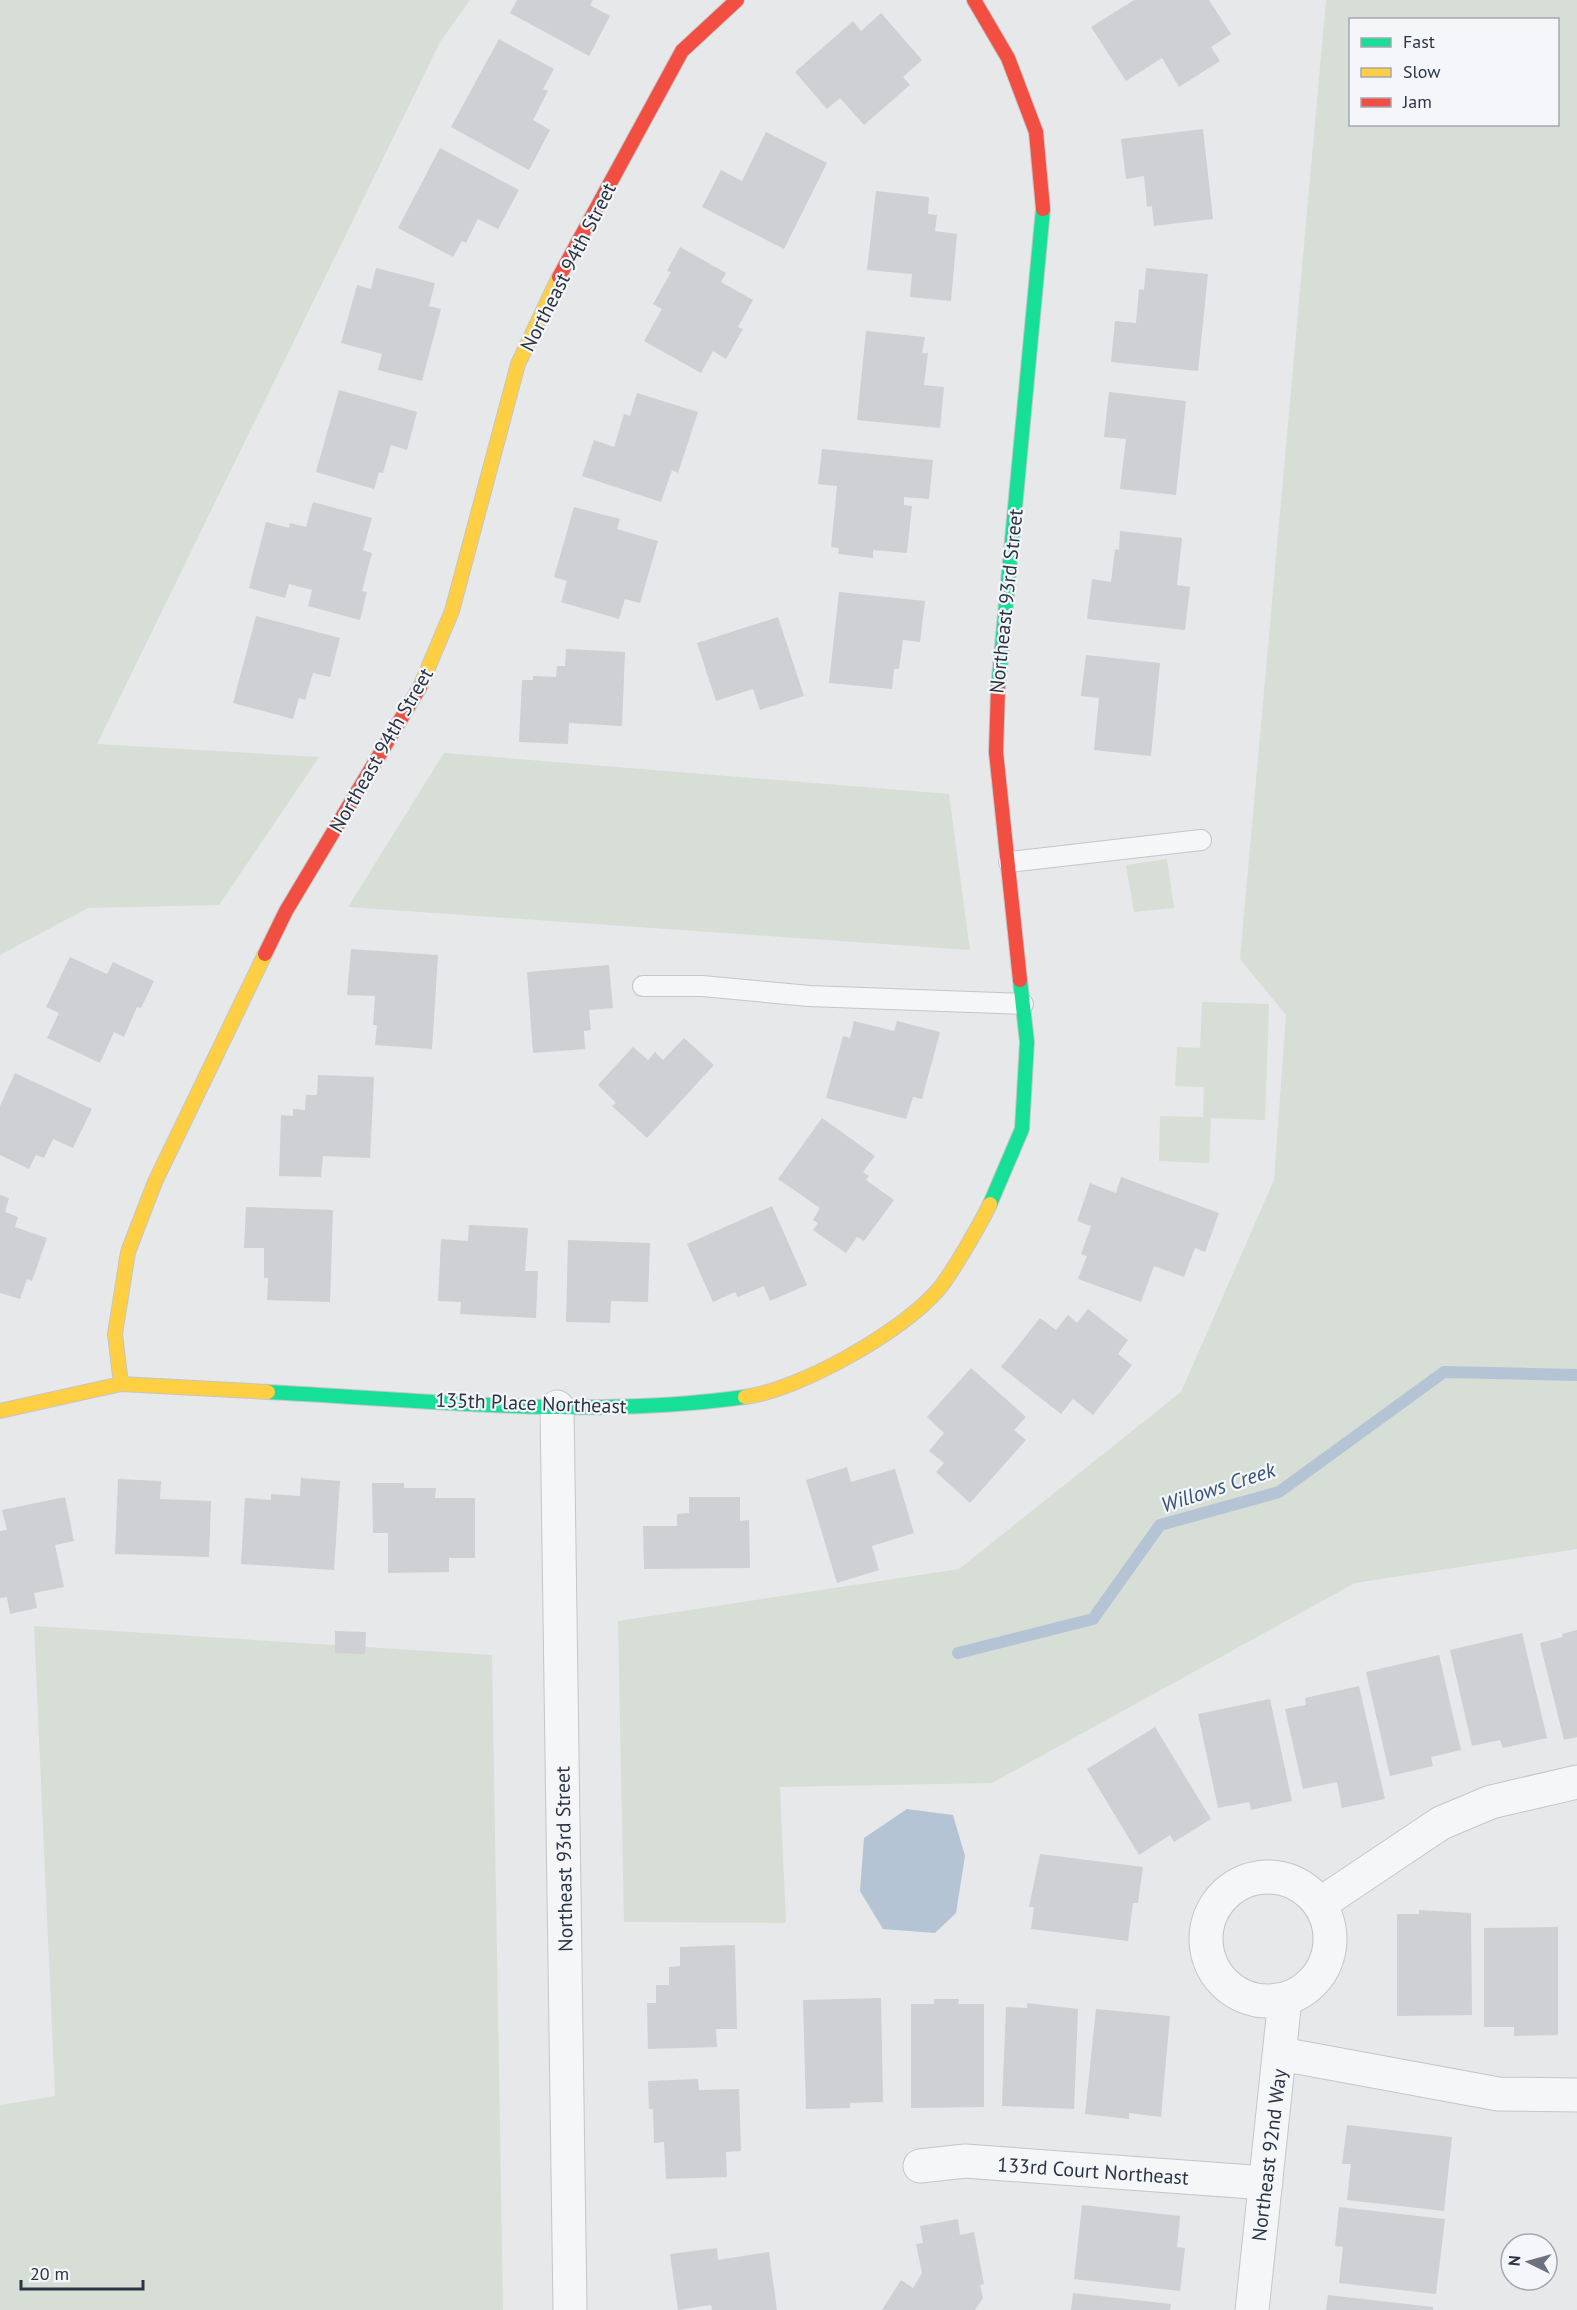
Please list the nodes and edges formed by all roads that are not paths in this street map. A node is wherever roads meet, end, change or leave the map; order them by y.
1 (737, 0) edge
2 (974, 0) edge
3 (1201, 840) dead end
4 (1009, 862) junction
5 (643, 986) dead end
6 (1023, 1004) junction
7 (988, 1208) joint
8 (121, 1384) junction
9 (557, 1407) junction
10 (0, 1411) edge
11 (1577, 1782) edge
12 (1320, 1904) junction
13 (1285, 1999) junction
14 (1281, 2055) junction
15 (1577, 2095) edge
16 (920, 2166) dead end
17 (1266, 2183) junction
18 (570, 2310) edge
19 (1252, 2310) edge

1 - 8 street, Northeast 94th Street
2 - 4 street, Northeast 93rd Street
3 - 4 lane
4 - 6 street, Northeast 93rd Street
5 - 6 lane
6 - 7 street, Northeast 93rd Street
7 - 9 street, 135th Place Northeast
8 - 9 street, 135th Place Northeast
8 - 10 street, 135th Place Northeast
9 - 18 street, Northeast 93rd Street
11 - 12 street
12 - 13 street
12 - 13 street
13 - 14 street, Northeast 92nd Way
14 - 15 street
14 - 17 street, Northeast 92nd Way
16 - 17 street, 133rd Court Northeast
17 - 19 street, Northeast 92nd Way

